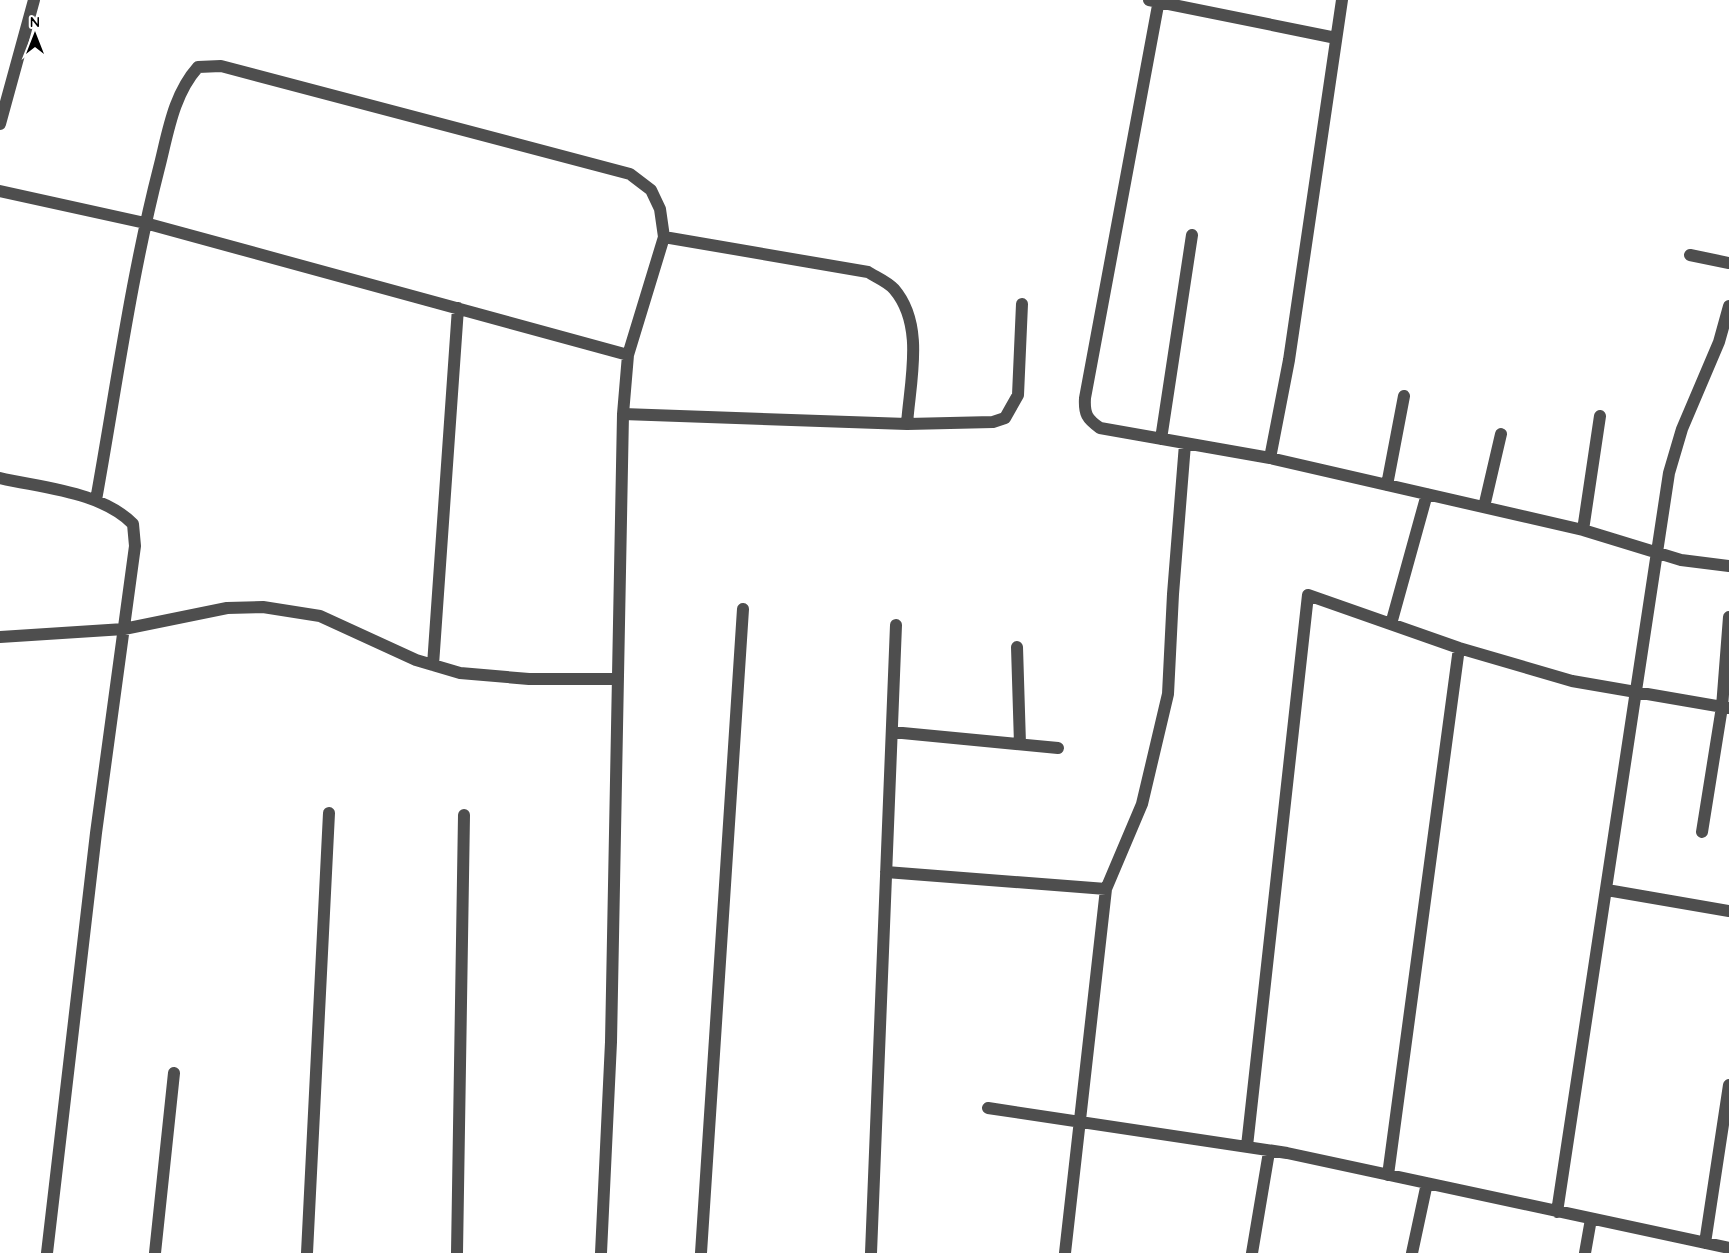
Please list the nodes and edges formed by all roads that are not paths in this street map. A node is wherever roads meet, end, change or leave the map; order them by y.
1 (34, 0) edge
2 (1342, 0) edge
3 (1156, 1) edge
4 (1336, 38) junction
5 (0, 124) edge
6 (0, 191) edge
7 (145, 223) junction
8 (1192, 235) dead end
9 (664, 237) junction
10 (1690, 255) dead end
11 (1729, 263) edge
12 (1022, 304) dead end
13 (1729, 306) edge
14 (458, 308) junction
15 (628, 355) junction
16 (1404, 396) dead end
17 (623, 414) junction
18 (1600, 416) dead end
19 (907, 424) junction
20 (1501, 434) dead end
21 (1161, 439) junction
22 (1185, 444) junction
23 (1270, 458) junction
24 (0, 478) edge
25 (1387, 485) junction
26 (1427, 494) junction
27 (96, 500) junction
28 (1484, 507) junction
29 (1583, 530) junction
30 (1657, 553) junction
31 (1729, 566) edge
32 (742, 610) dead end
33 (1729, 617) edge
34 (896, 624) dead end
35 (1391, 624) junction
36 (124, 629) junction
37 (0, 637) edge
38 (1017, 647) dead end
39 (1460, 648) junction
40 (433, 665) junction
41 (618, 679) junction
42 (1637, 693) junction
43 (1725, 707) edge
44 (892, 732) junction
45 (1020, 744) junction
46 (1058, 748) dead end
47 (329, 813) dead end
48 (464, 815) dead end
49 (1702, 832) dead end
50 (886, 872) junction
51 (1106, 889) junction
52 (1606, 890) junction
53 (1729, 911) edge
54 (174, 1073) dead end
55 (1729, 1085) edge
56 (988, 1108) dead end
57 (1080, 1120) junction
58 (1247, 1146) junction
59 (1269, 1152) junction
60 (1388, 1175) junction
61 (1427, 1183) junction
62 (1557, 1212) junction
63 (1591, 1218) junction
64 (1705, 1243) junction
65 (1729, 1248) edge
66 (47, 1253) edge
67 (154, 1253) edge
68 (307, 1253) edge
69 (457, 1253) edge
70 (601, 1253) edge
71 (701, 1253) edge
72 (871, 1253) edge
73 (1065, 1253) edge
74 (1252, 1253) edge
75 (1412, 1253) edge
76 (1585, 1253) edge

1 - 5 street
2 - 4 street
3 - 4 street
3 - 21 street
4 - 23 street
6 - 7 street
7 - 9 street
7 - 14 street
7 - 27 street
8 - 21 street
9 - 15 street
9 - 19 street
10 - 11 street
12 - 19 street
13 - 30 street
14 - 15 street
14 - 40 street
15 - 17 street
16 - 25 street
17 - 19 street
17 - 41 street
18 - 29 street
20 - 28 street
21 - 22 street
22 - 23 street
22 - 51 street
23 - 25 street
24 - 27 street
25 - 26 street
26 - 28 street
26 - 35 street
27 - 36 street
28 - 29 street
29 - 30 street
30 - 31 street
30 - 42 street
32 - 71 street
33 - 43 street
34 - 44 street
35 - 39 street
35 - 58 street
36 - 37 street
36 - 40 street
36 - 66 street
38 - 45 street
39 - 42 street
39 - 60 street
40 - 41 street
41 - 70 street
42 - 43 street
42 - 52 street
43 - 49 street
44 - 45 street
44 - 50 street
45 - 46 street
47 - 68 street
48 - 69 street
50 - 51 street
50 - 72 street
51 - 57 street
52 - 53 street
52 - 62 street
54 - 67 street
55 - 64 street
56 - 57 street
57 - 58 street
57 - 73 street
58 - 59 street
59 - 60 street
59 - 74 street
60 - 61 street
61 - 62 street
61 - 75 street
62 - 63 street
63 - 64 street
63 - 76 street
64 - 65 street

